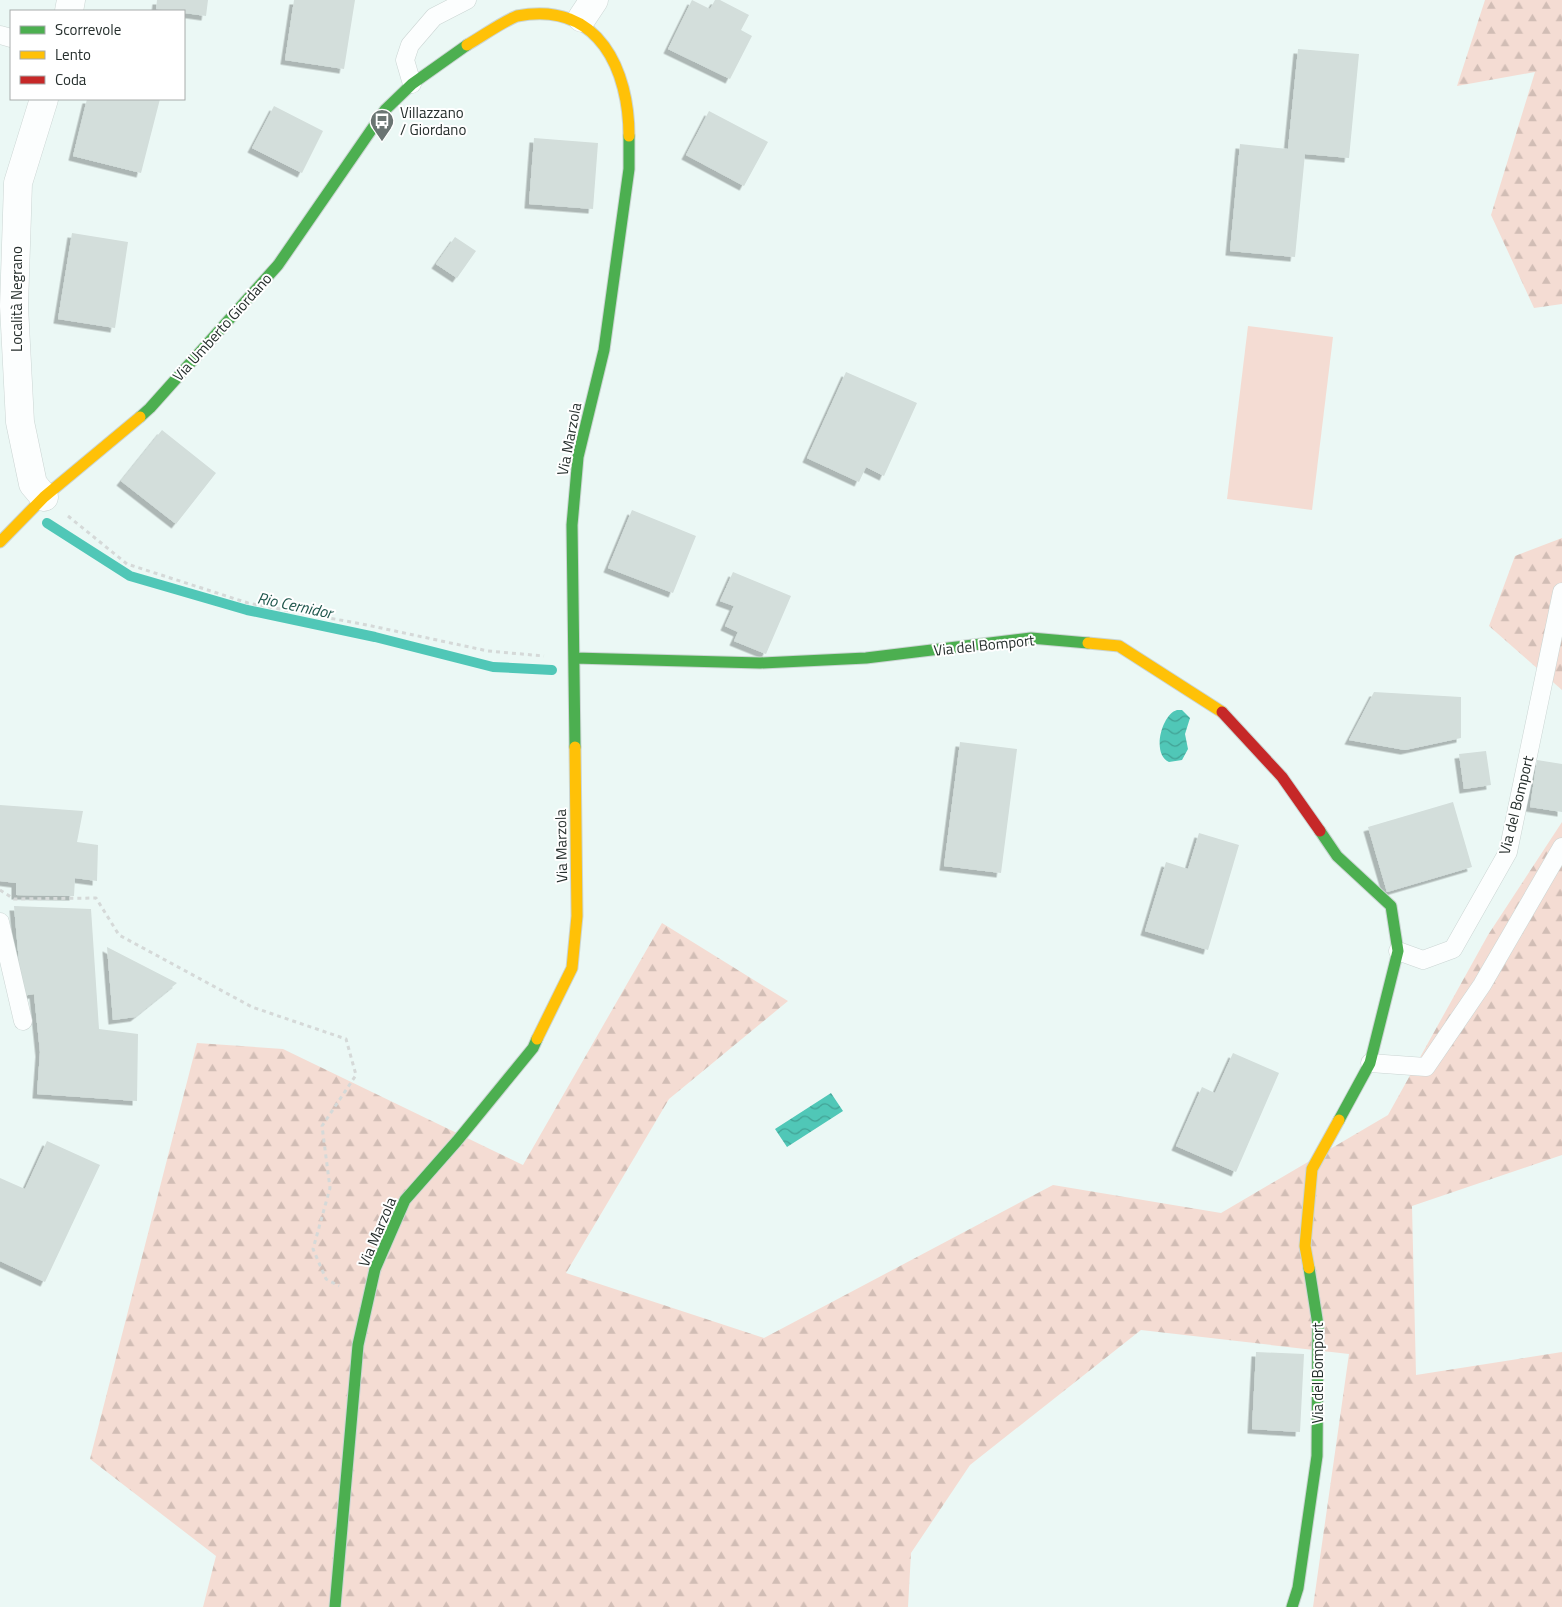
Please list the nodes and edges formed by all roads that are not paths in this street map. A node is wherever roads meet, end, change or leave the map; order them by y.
1 (467, 0) edge
2 (591, 17) edge
3 (412, 84) junction
4 (44, 100) edge
5 (44, 497) junction
6 (0, 542) edge
7 (1562, 592) edge
8 (574, 658) junction
9 (1562, 847) edge
10 (0, 922) edge
11 (1398, 951) junction
12 (23, 1021) dead end
13 (1370, 1063) junction
14 (335, 1607) edge
15 (1292, 1607) edge

1 - 3 lane
2 - 3 street, Via Umberto Giordano
2 - 8 street, Via Marzola
3 - 5 street, Via Umberto Giordano
4 - 5 street, Località Negrano
5 - 6 street, Via Umberto Giordano
7 - 11 lane, Via del Bomport
8 - 11 street, Via del Bomport
8 - 14 street, Via Marzola
9 - 13 lane
10 - 12 lane
11 - 13 street, Via del Bomport
13 - 15 street, Via del Bomport

